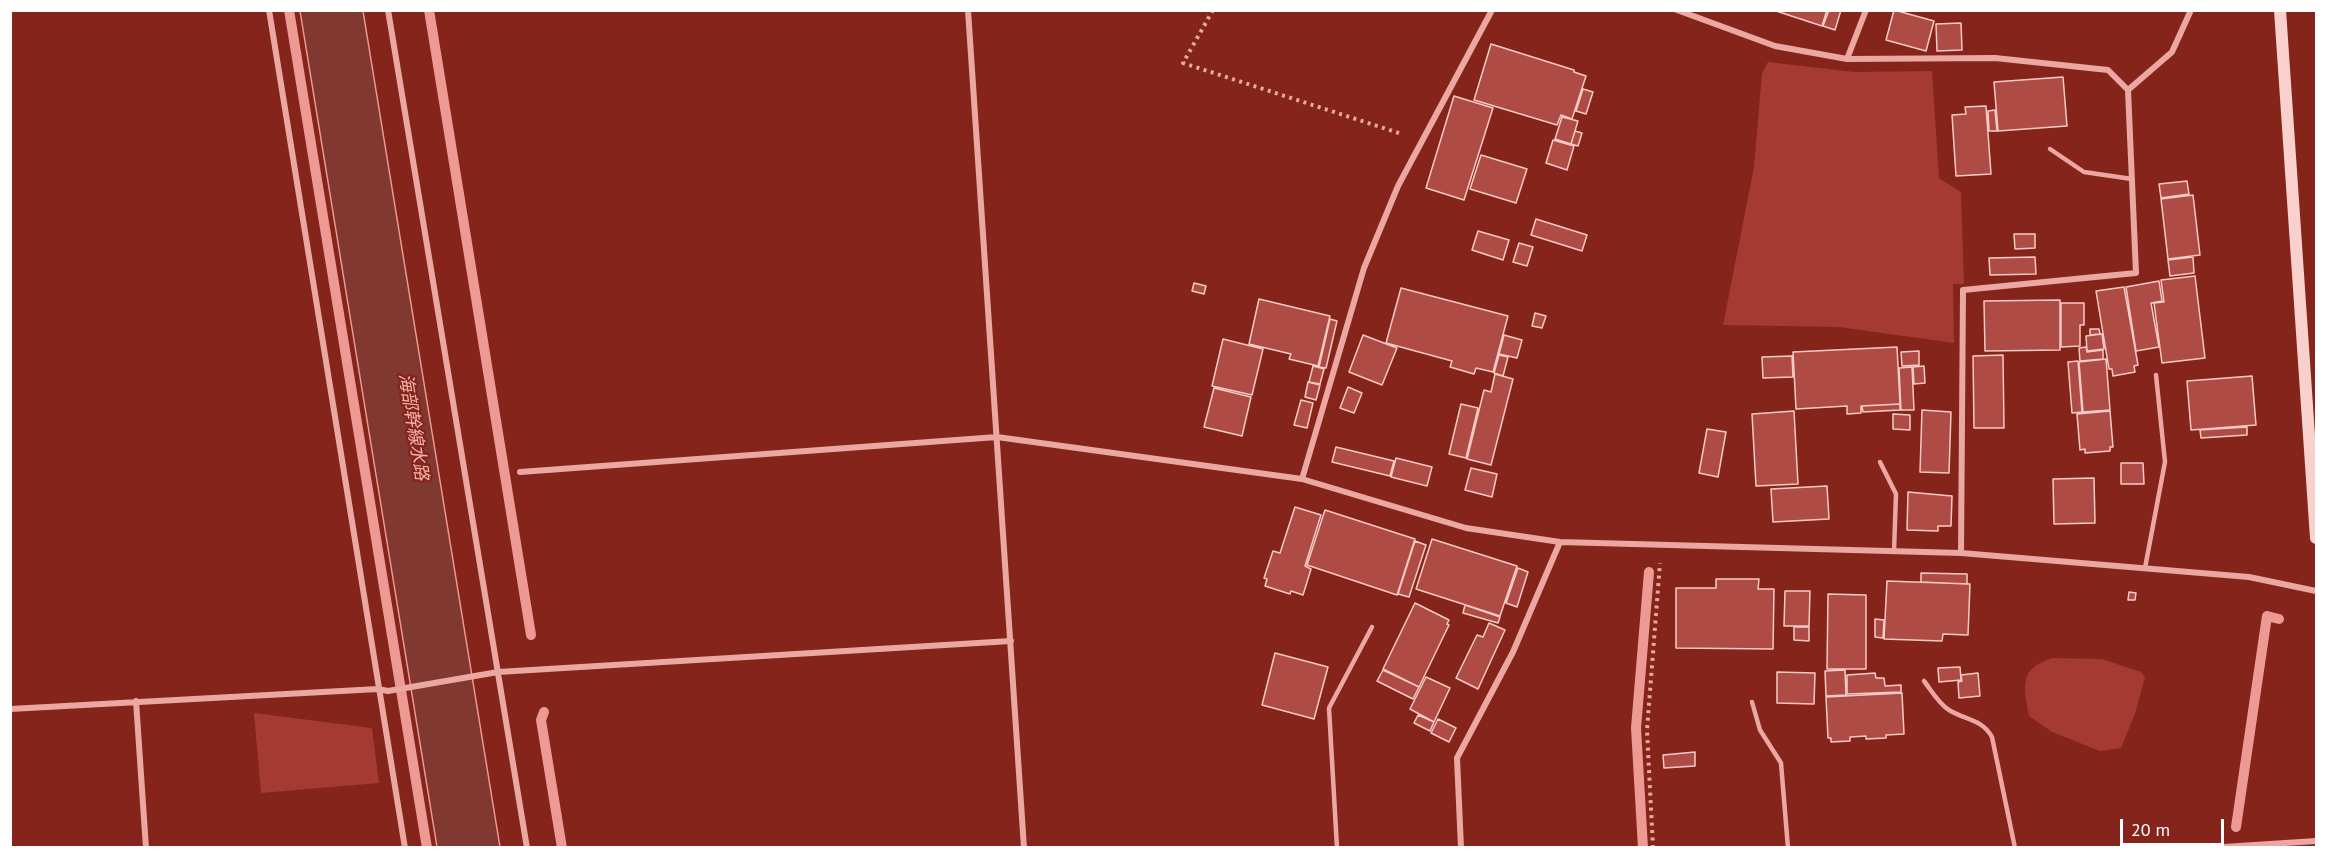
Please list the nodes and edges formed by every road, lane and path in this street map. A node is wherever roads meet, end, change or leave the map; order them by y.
1 (269, 10) edge
2 (388, 10) edge
3 (968, 10) edge
4 (1213, 10) edge
5 (1492, 10) edge
6 (1677, 10) edge
7 (1866, 10) edge
8 (2192, 10) edge
9 (2280, 10) edge
10 (1847, 58) junction
11 (2128, 90) junction
12 (1422, 140) junction
13 (2050, 149) dead end
14 (2132, 179) junction
15 (2156, 375) dead end
16 (997, 437) junction
17 (1880, 462) dead end
18 (520, 472) dead end
19 (1302, 480) junction
20 (2316, 538) edge
21 (1560, 542) junction
22 (1661, 544) junction
23 (1894, 551) junction
24 (1961, 553) junction
25 (2145, 568) junction
26 (2316, 591) edge
27 (1372, 627) dead end
28 (1011, 641) junction
29 (498, 672) junction
30 (1924, 681) dead end
31 (378, 689) junction
32 (136, 701) junction
33 (1752, 702) dead end
34 (10, 709) edge
35 (2316, 841) edge
36 (146, 848) edge
37 (405, 848) edge
38 (527, 848) edge
39 (1024, 848) edge
40 (1337, 848) edge
41 (1461, 848) edge
42 (1653, 848) edge
43 (1788, 848) edge
44 (2015, 848) edge
45 (2208, 848) edge

1 - 31 street
2 - 29 street
3 - 16 street
4 - 12 path
5 - 12 street
6 - 10 street
7 - 10 street
8 - 11 street
9 - 20 street
10 - 11 street
11 - 14 street
12 - 19 street
13 - 14 lane
14 - 24 street
15 - 25 lane
16 - 18 street
16 - 19 street
16 - 28 street
17 - 23 lane
19 - 21 street
21 - 22 street
21 - 41 street
22 - 23 street
22 - 42 path
23 - 24 street
24 - 25 street
25 - 26 street
27 - 40 lane
28 - 29 street
28 - 39 street
29 - 31 street
29 - 38 street
30 - 44 lane
31 - 32 street
31 - 37 street
32 - 34 street
32 - 36 street
33 - 43 lane
35 - 45 street

